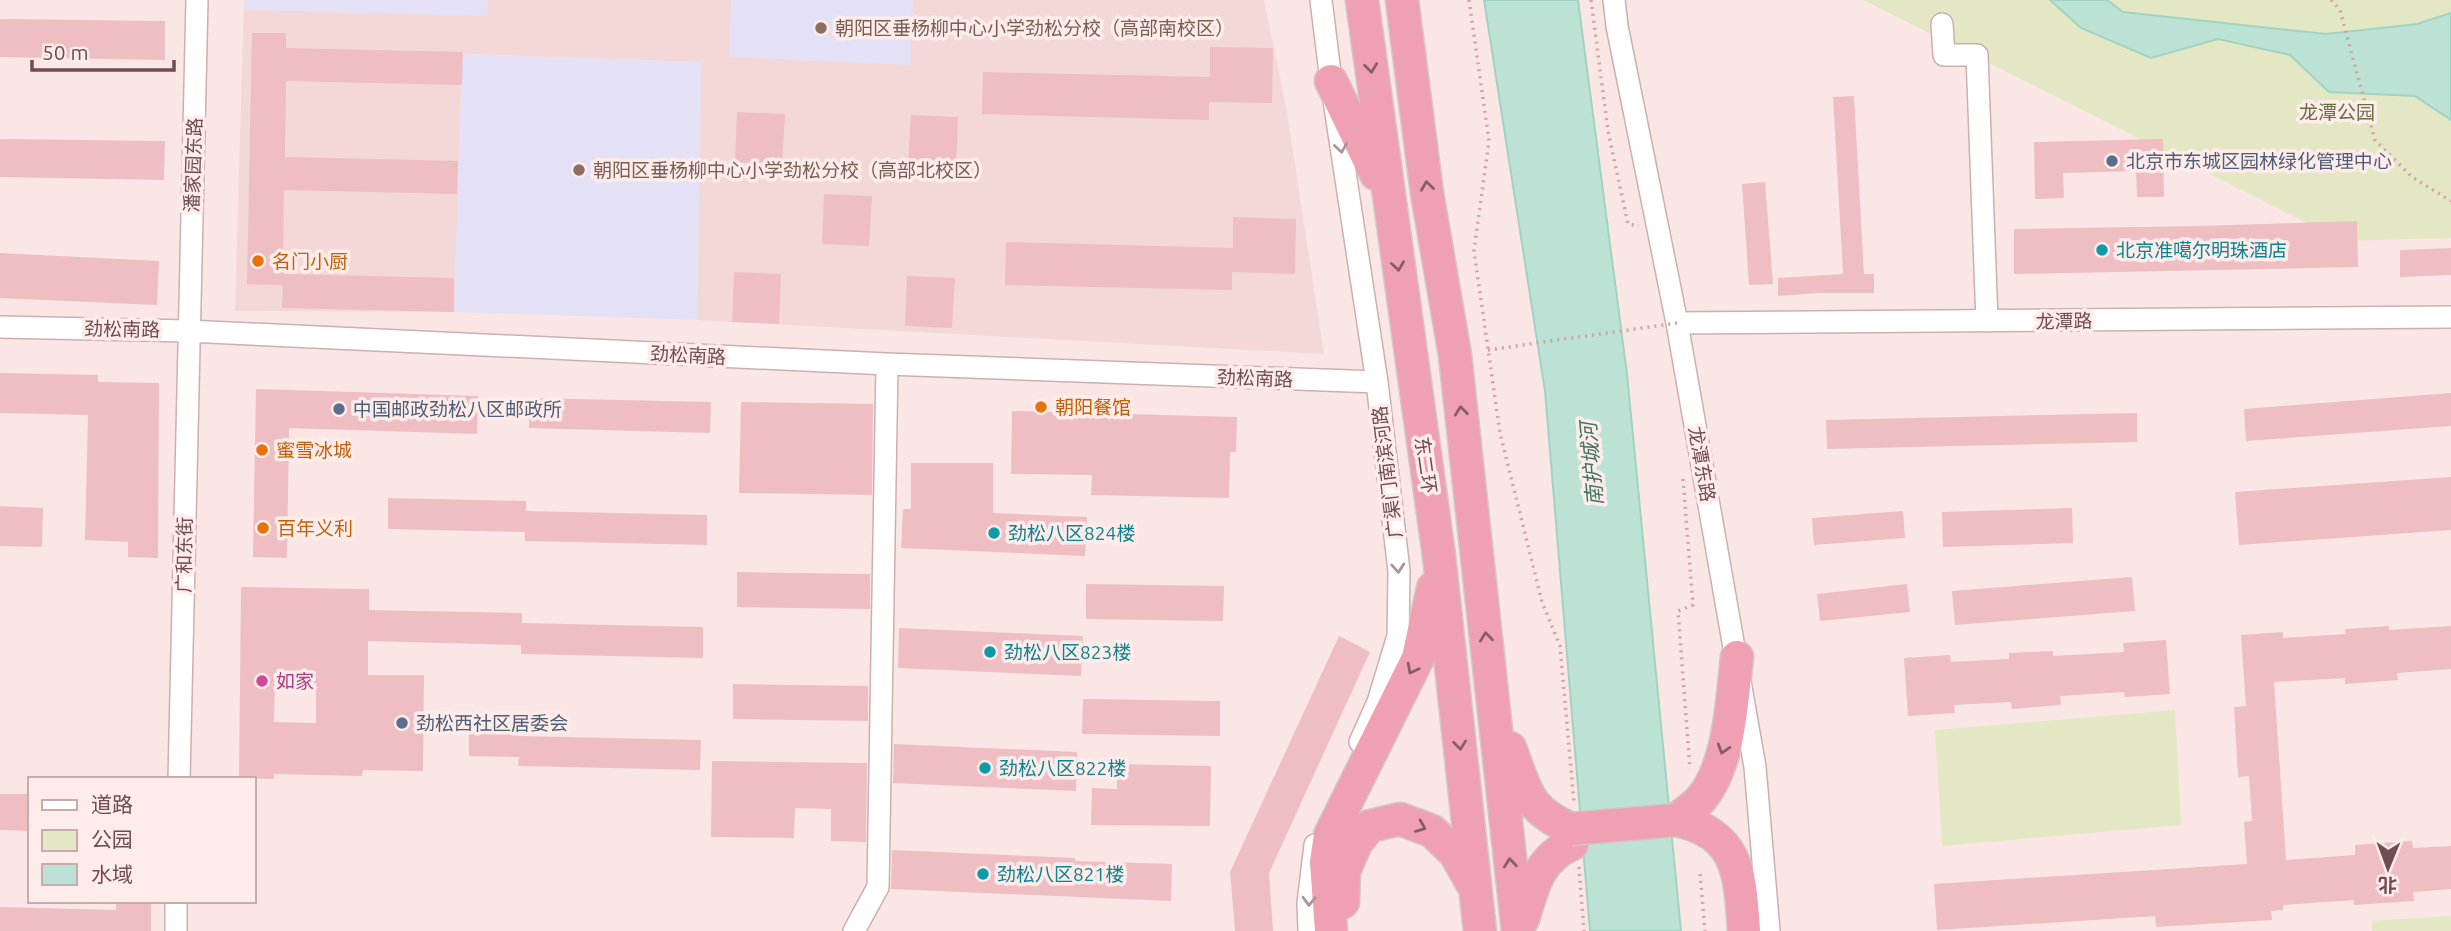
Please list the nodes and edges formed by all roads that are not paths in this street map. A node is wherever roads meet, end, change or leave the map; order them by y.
1 (197, 0) edge
2 (1321, 0) edge
3 (1362, 0) edge
4 (1402, 0) edge
5 (1614, 0) edge
6 (1942, 24) dead end
7 (1331, 81) junction
8 (1388, 198) junction
9 (2451, 317) edge
10 (1987, 321) junction
11 (1677, 323) junction
12 (0, 327) edge
13 (188, 331) junction
14 (887, 364) junction
15 (1377, 382) junction
16 (1439, 556) junction
17 (1737, 657) junction
18 (1494, 718) junction
19 (179, 777) edge
20 (1676, 828) junction
21 (1574, 836) junction
22 (1477, 893) junction
23 (176, 903) edge
24 (176, 931) edge
25 (854, 931) edge
26 (1309, 931) edge
27 (1331, 931) edge
28 (1344, 931) edge
29 (1480, 931) edge
30 (1519, 931) edge
31 (1731, 931) edge
32 (1744, 931) edge
33 (1769, 931) edge

1 - 13 street, 潘家园东路
2 - 7 street, 广渠门南滨河路
3 -> 8 highway, 东二环
18 -> 4 highway, 东二环
5 - 11 street, 龙潭东路
6 - 10 street
7 - 8 highway
7 -> 15 street, 广渠门南滨河路
8 -> 16 highway, 东二环
9 - 10 street, 龙潭路
10 - 11 street, 龙潭路
11 - 17 street, 龙潭东路
12 - 13 street, 劲松南路
13 - 14 street, 劲松南路
13 - 19 street, 广和东街
14 - 15 street, 劲松南路
14 - 25 street
15 -> 26 street, 广渠门南滨河路
16 -> 22 highway, 东二环
16 -> 27 highway
17 -> 20 highway
17 - 33 street, 龙潭东路
18 - 21 highway
30 -> 18 highway, 东二环
20 - 21 highway, bridge
20 - 31 highway
20 - 32 highway
21 - 30 highway
28 -> 22 highway
22 - 29 highway, 东二环
23 - 24 street

